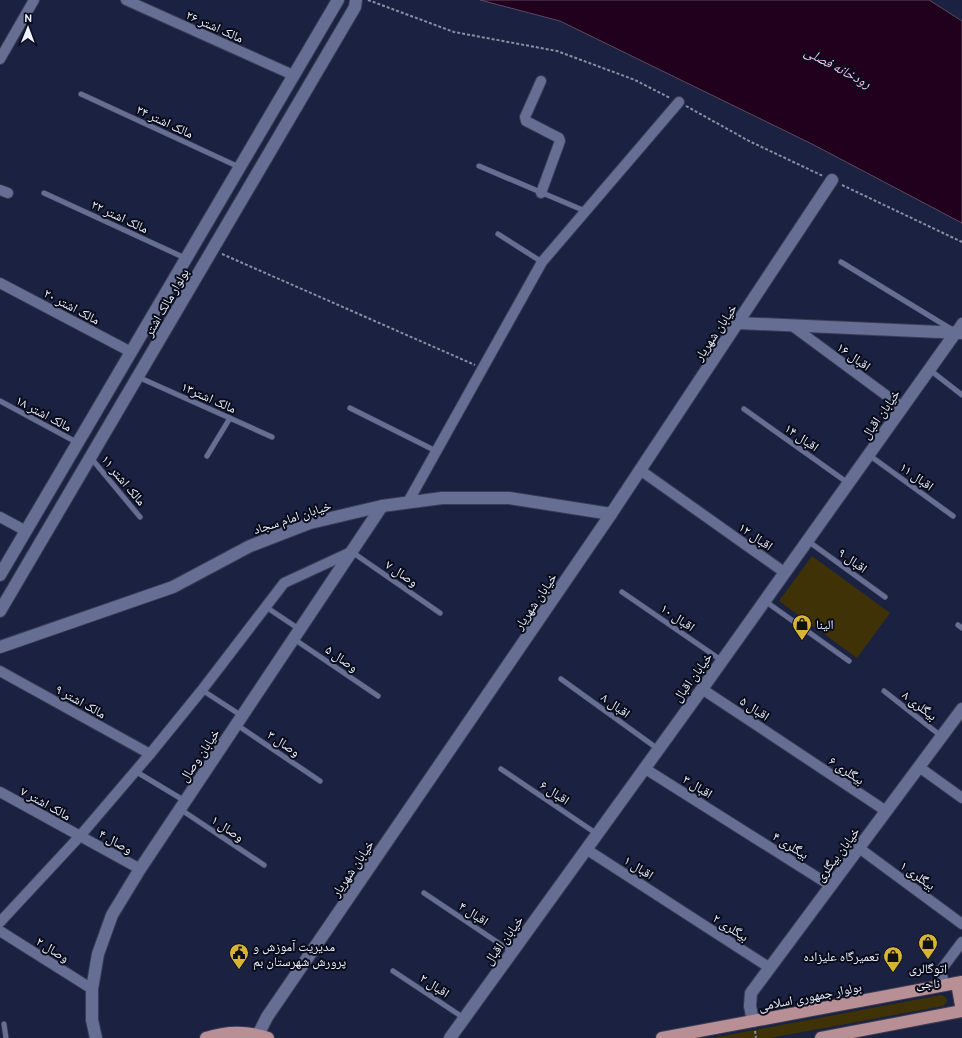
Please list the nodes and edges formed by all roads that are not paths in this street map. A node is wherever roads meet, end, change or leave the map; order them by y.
1 (34, 0) edge
2 (126, 0) edge
3 (338, 0) edge
4 (356, 3) edge
5 (0, 59) edge
6 (294, 76) junction
7 (541, 81) dead end
8 (81, 94) dead end
9 (679, 102) dead end
10 (479, 166) dead end
11 (239, 168) junction
12 (832, 180) dead end
13 (541, 192) junction
14 (44, 193) dead end
15 (585, 211) junction
16 (498, 234) dead end
17 (186, 258) junction
18 (542, 262) junction
19 (842, 262) dead end
20 (0, 283) edge
21 (159, 305) junction
22 (175, 314) junction
23 (738, 323) junction
24 (791, 325) junction
25 (960, 329) edge
26 (131, 352) junction
27 (929, 370) junction
28 (138, 377) junction
29 (962, 395) edge
30 (0, 401) edge
31 (902, 407) junction
32 (350, 408) dead end
33 (744, 409) dead end
34 (230, 418) junction
35 (272, 437) dead end
36 (78, 443) junction
37 (436, 451) junction
38 (868, 454) junction
39 (208, 456) dead end
40 (90, 458) junction
41 (640, 470) junction
42 (848, 483) junction
43 (408, 502) junction
44 (382, 506) junction
45 (611, 514) junction
46 (953, 516) dead end
47 (0, 517) edge
48 (140, 517) dead end
49 (26, 531) junction
50 (807, 540) junction
51 (351, 552) junction
52 (784, 572) junction
53 (0, 575) edge
54 (622, 592) dead end
55 (5, 593) edge
56 (885, 597) dead end
57 (764, 601) junction
58 (266, 607) junction
59 (0, 612) edge
60 (440, 613) dead end
61 (296, 634) junction
62 (0, 648) edge
63 (722, 660) junction
64 (849, 661) dead end
65 (0, 671) edge
66 (561, 679) dead end
67 (702, 688) junction
68 (202, 690) junction
69 (884, 691) dead end
70 (378, 696) dead end
71 (962, 709) edge
72 (239, 720) junction
73 (942, 736) junction
74 (658, 749) junction
75 (794, 750) joint
76 (150, 754) junction
77 (919, 767) junction
78 (644, 768) junction
79 (501, 769) dead end
80 (136, 771) junction
81 (320, 781) dead end
82 (0, 792) edge
83 (962, 798) edge
84 (183, 805) junction
85 (886, 811) junction
86 (738, 827) joint
87 (597, 834) junction
88 (80, 836) junction
89 (586, 848) junction
90 (859, 848) junction
91 (264, 865) dead end
92 (140, 869) junction
93 (831, 886) junction
94 (424, 893) dead end
95 (678, 908) joint
96 (0, 922) edge
97 (962, 924) edge
98 (0, 931) edge
99 (962, 942) edge
100 (512, 952) junction
101 (770, 968) junction
102 (393, 971) dead end
103 (959, 982) edge
104 (944, 985) junction
105 (92, 989) junction
106 (962, 1011) edge
107 (464, 1018) junction
108 (753, 1021) junction
109 (4, 1024) dead end
110 (850, 1035) edge
111 (263, 1036) edge
112 (6, 1038) edge
113 (96, 1038) edge
114 (206, 1038) edge
115 (450, 1038) edge
116 (662, 1038) edge
117 (821, 1038) edge

1 - 5 street
2 - 6 street, مالک اشتر ۲۶
3 - 6 street, بولوار مالک اشتر
4 - 22 street, بولوار مالک اشتر
6 - 11 street, بولوار مالک اشتر
7 - 13 street
8 - 11 lane, مالک اشتر ۲۴
9 - 15 street
10 - 13 lane
11 - 17 street, بولوار مالک اشتر
12 - 23 street, خیابان شهریار
13 - 15 lane
14 - 17 lane, مالک اشتر ۲۲
15 - 18 street
16 - 18 lane
17 - 21 street, بولوار مالک اشتر
18 - 37 street
19 - 25 lane
20 - 26 street, مالک اشتر ۲۰
21 - 22 street
21 - 26 street, بولوار مالک اشتر
22 - 28 street, بولوار مالک اشتر
23 - 24 street
23 - 41 street, خیابان شهریار
24 - 25 street
24 - 31 street, اقبال ۱۶
25 - 27 street, خیابان اقبال
26 - 36 street, بولوار مالک اشتر
27 - 29 lane
27 - 31 street, خیابان اقبال
28 - 34 lane, مالک اشتر۱۳
28 - 40 street, بولوار مالک اشتر
30 - 36 lane, مالک اشتر ۱۸
31 - 38 street, خیابان اقبال
32 - 37 lane
33 - 42 lane, اقبال ۱۴
34 - 35 lane, مالک اشتر۱۳
34 - 39 lane
36 - 49 street, بولوار مالک اشتر
37 - 43 street
38 - 42 street, خیابان اقبال
38 - 46 lane, اقبال ۱۱
40 - 48 lane, مالک اشتر ۱۱
40 - 55 street, بولوار مالک اشتر
41 - 45 street, خیابان شهریار
41 - 52 street, اقبال ۱۲
42 - 50 street, خیابان اقبال
43 - 44 street, خیابان امام سجاد
43 - 45 street, خیابان امام سجاد
44 - 51 street, خیابان وصال
44 - 62 street, خیابان امام سجاد
45 - 111 street, خیابان شهریار
47 - 49 street
49 - 53 street, بولوار مالک اشتر
50 - 52 street, خیابان اقبال
50 - 56 lane, اقبال ۹
51 - 58 street
51 - 60 lane, وصال ۷
51 - 61 street, خیابان وصال
52 - 57 street, خیابان اقبال
54 - 63 lane, اقبال ۱۰
55 - 59 street, بولوار مالک اشتر
57 - 63 street, خیابان اقبال
57 - 64 lane
58 - 61 lane, وصال ۵
58 - 68 street
61 - 70 lane, وصال ۵
61 - 72 street, خیابان وصال
63 - 67 street, خیابان اقبال
65 - 76 street, مالک اشتر ۹
66 - 74 lane, اقبال ۸
67 - 74 street, خیابان اقبال
67 - 75 street, اقبال ۵
68 - 72 lane, وصال ۳
68 - 76 street
69 - 73 lane, بیگلری ۸
71 - 73 street, خیابان بیگلری
72 - 81 lane, وصال ۳
72 - 84 street, خیابان وصال
73 - 77 street, خیابان بیگلری
74 - 78 street, خیابان اقبال
75 - 85 street, بیگلری ۶
76 - 80 street
77 - 83 street
77 - 85 street, خیابان بیگلری
78 - 86 street, اقبال ۳
78 - 87 street, خیابان اقبال
79 - 87 lane, اقبال ۶
80 - 84 lane, وصال ۱
80 - 88 street
82 - 88 street, مالک اشتر ۷
84 - 91 lane, وصال ۱
84 - 92 street, خیابان وصال
85 - 90 street, خیابان بیگلری
86 - 93 street, بیگلری ۴
87 - 89 street, خیابان اقبال
88 - 92 street, وصال ۴
88 - 96 street
89 - 95 street, اقبال ۱
89 - 100 street, خیابان اقبال
90 - 93 street, خیابان بیگلری
90 - 97 street, بیگلری ۱
92 - 105 street, خیابان وصال
93 - 101 street, خیابان بیگلری
94 - 100 lane, اقبال ۴
95 - 101 street, بیگلری ۲
98 - 105 street, وصال ۲
99 - 104 street
100 - 107 street, خیابان اقبال
101 - 108 street, خیابان بیگلری
102 - 107 lane, اقبال ۲
103 - 104 main road, بولوار جمهوری اسلامی
103 - 106 main road
104 - 108 main road, بولوار جمهوری اسلامی
105 - 113 street, خیابان وصال
106 - 110 main road
107 - 115 street, خیابان اقبال
108 - 116 main road, بولوار جمهوری اسلامی
109 - 112 lane
110 - 117 main road
111 - 114 main road

